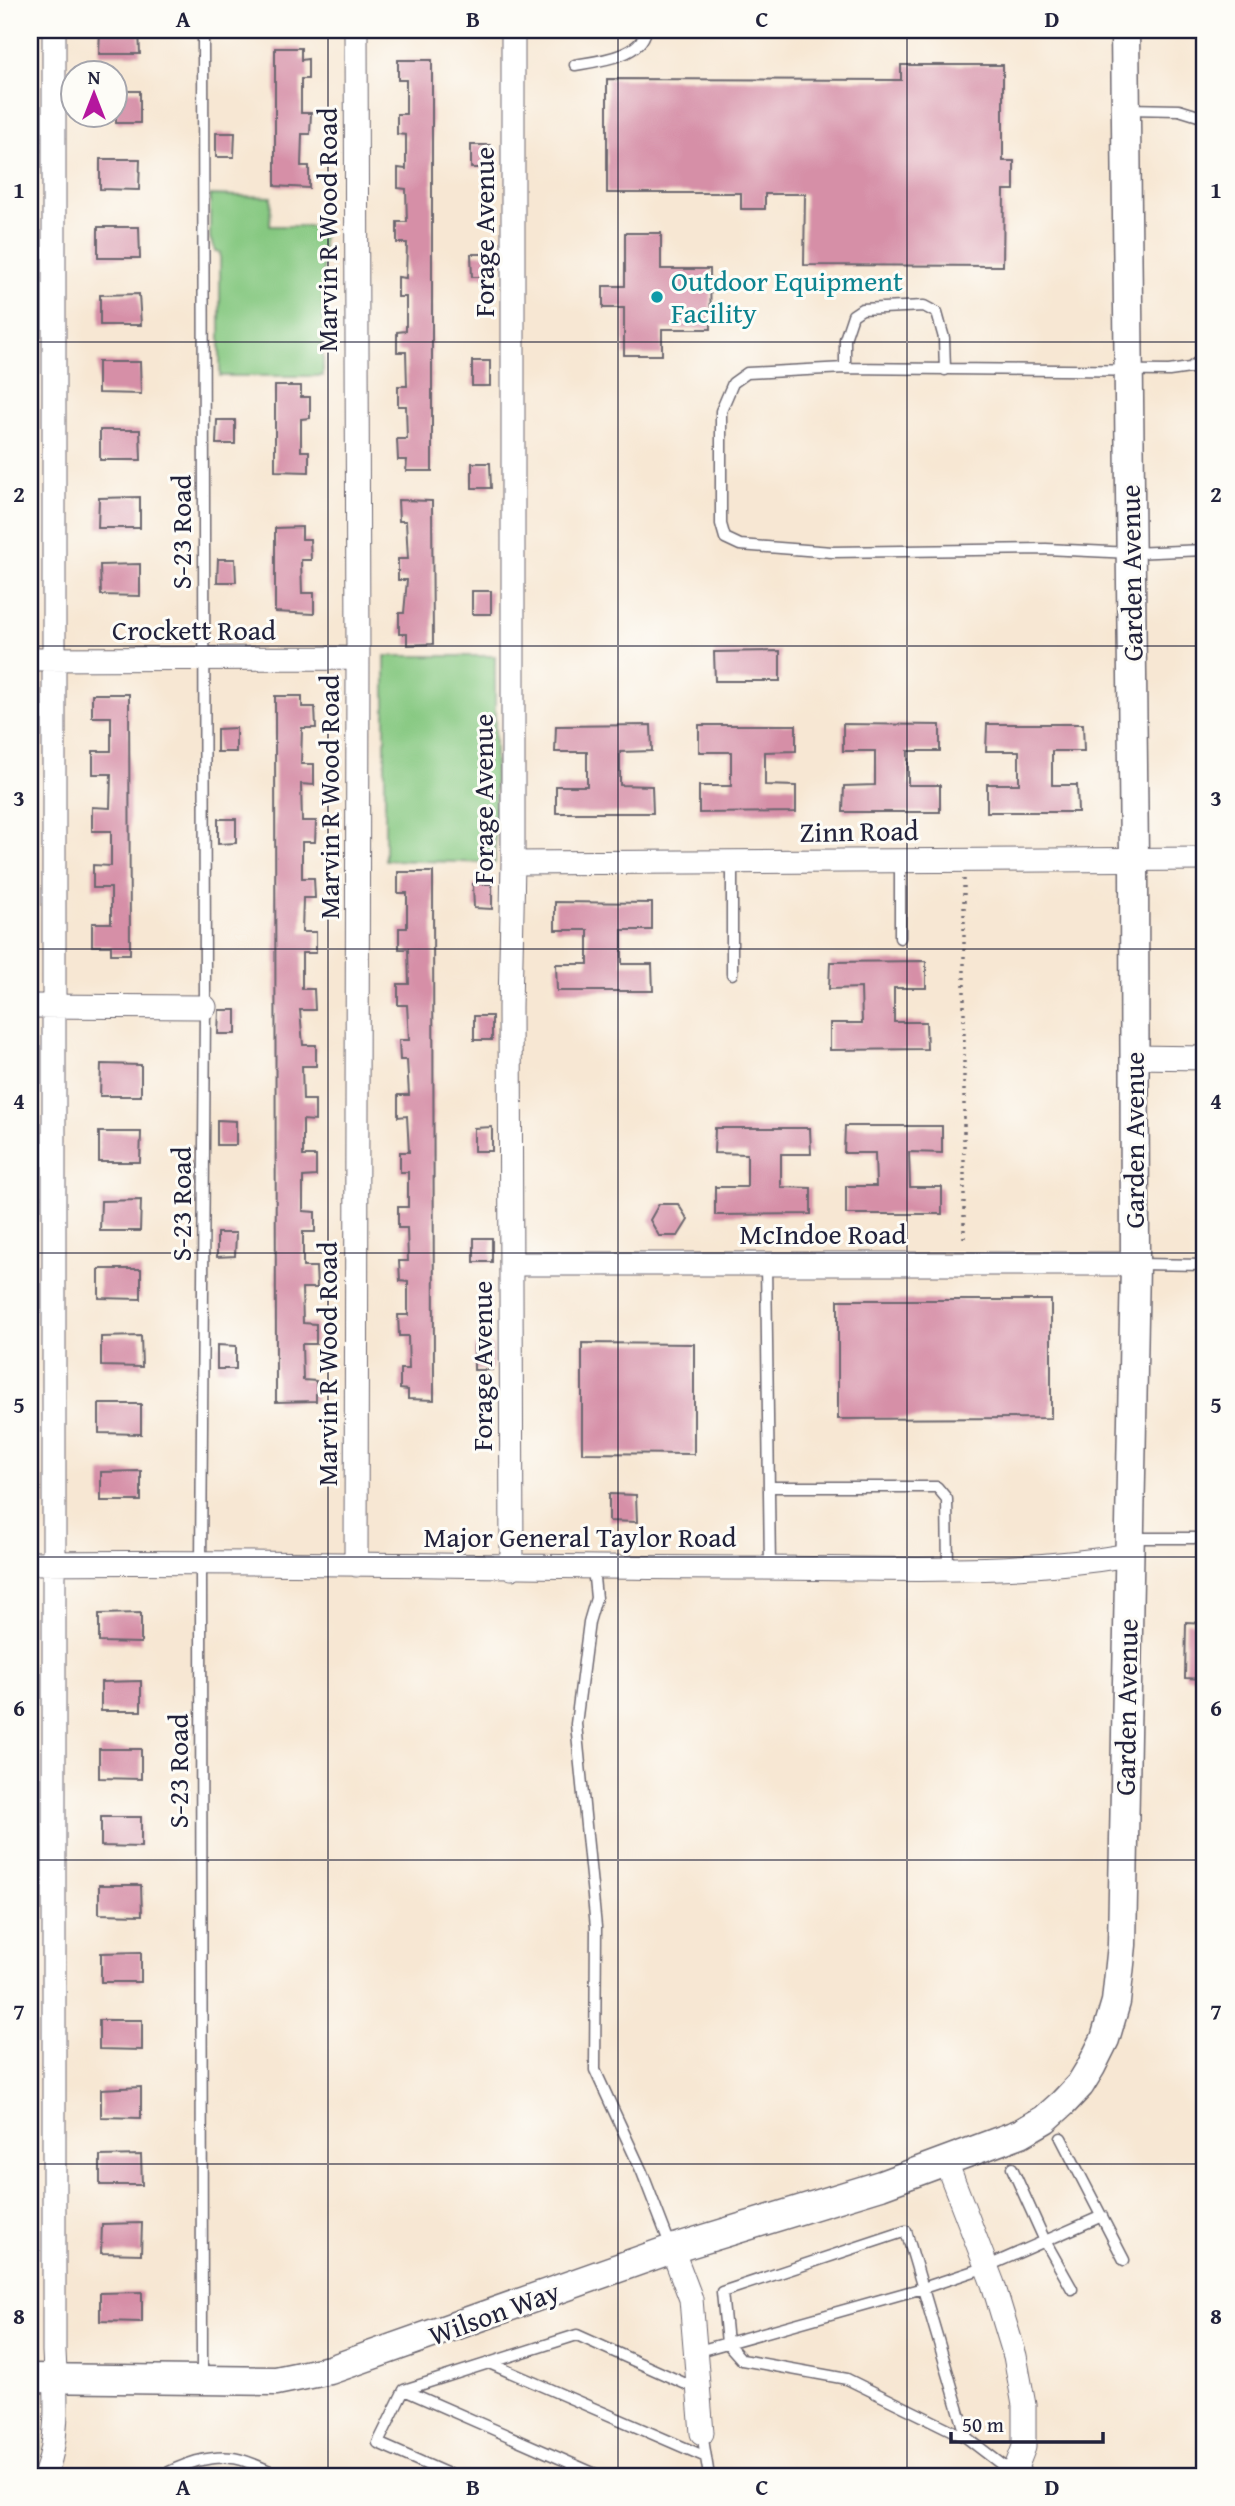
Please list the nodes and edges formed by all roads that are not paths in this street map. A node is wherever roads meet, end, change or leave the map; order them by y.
1 (54, 30) edge
2 (203, 30) edge
3 (356, 30) edge
4 (513, 30) edge
5 (646, 30) edge
6 (1125, 30) edge
7 (575, 65) dead end
8 (1126, 109) junction
9 (1205, 118) edge
10 (1205, 357) edge
11 (845, 368) junction
12 (945, 370) junction
13 (1129, 370) junction
14 (1205, 550) edge
15 (1131, 553) junction
16 (358, 658) junction
17 (30, 659) edge
18 (54, 659) junction
19 (204, 660) junction
20 (1134, 858) junction
21 (1205, 859) edge
22 (900, 860) junction
23 (513, 863) junction
24 (732, 863) junction
25 (900, 939) dead end
26 (732, 974) dead end
27 (41, 1005) edge
28 (205, 1007) junction
29 (1134, 1057) junction
30 (1205, 1058) edge
31 (512, 1264) junction
32 (766, 1264) junction
33 (1135, 1264) junction
34 (1205, 1265) edge
35 (769, 1487) junction
36 (1205, 1538) edge
37 (1129, 1547) junction
38 (41, 1563) edge
39 (201, 1564) junction
40 (356, 1565) junction
41 (512, 1568) junction
42 (593, 1568) junction
43 (770, 1568) junction
44 (948, 1568) junction
45 (1061, 2138) dead end
46 (946, 2162) junction
47 (1012, 2168) dead end
48 (1102, 2216) junction
49 (1045, 2241) junction
50 (672, 2249) junction
51 (1124, 2260) dead end
52 (986, 2267) junction
53 (923, 2288) junction
54 (1072, 2289) dead end
55 (727, 2343) junction
56 (695, 2352) junction
57 (489, 2363) junction
58 (42, 2378) edge
59 (202, 2379) junction
60 (697, 2389) junction
61 (404, 2390) junction
62 (702, 2433) joint
63 (967, 2438) junction
64 (706, 2457) junction
65 (1016, 2475) edge
66 (45, 2476) edge
67 (162, 2476) edge
68 (281, 2476) edge
69 (453, 2476) edge
70 (600, 2476) edge
71 (709, 2476) edge

1 - 18 street
2 - 19 lane, S-23 Road
3 - 16 street, Marvin R Wood Road
4 - 23 street, Forage Avenue
5 - 7 lane
6 - 8 street, Garden Avenue
8 - 9 lane
8 - 13 street, Garden Avenue
10 - 13 lane
11 - 12 lane
11 - 12 lane
11 - 15 lane
12 - 13 lane
13 - 15 street, Garden Avenue
14 - 15 lane
15 - 20 street, Garden Avenue
16 - 19 street, Crockett Road
16 - 40 street, Marvin R Wood Road
17 - 18 street, Crockett Road
18 - 19 street, Crockett Road
18 - 27 street
19 - 28 lane, S-23 Road
20 - 21 street, Zinn Road
20 - 22 street, Zinn Road
20 - 29 street, Garden Avenue
22 - 24 street, Zinn Road
22 - 25 lane
23 - 24 street, Zinn Road
23 - 31 street, Forage Avenue
24 - 26 lane
27 - 28 street
27 - 38 street
28 - 39 lane, S-23 Road
29 - 30 street
29 - 33 street, Garden Avenue
31 - 32 street, McIndoe Road
31 - 41 street, Forage Avenue
32 - 33 street, McIndoe Road
32 - 35 lane
33 - 34 lane
33 - 37 street, Garden Avenue
35 - 43 lane
35 - 44 lane
36 - 37 lane
37 - 44 street, Major General Taylor Road
37 - 46 street, Garden Avenue
38 - 39 street, Major General Taylor Road
38 - 58 street
39 - 40 street, Major General Taylor Road
39 - 59 lane, S-23 Road
40 - 41 street, Major General Taylor Road
41 - 42 street, Major General Taylor Road
42 - 43 street, Major General Taylor Road
42 - 50 lane
43 - 44 street, Major General Taylor Road
45 - 48 lane
46 - 50 street, Wilson Way
46 - 52 street
47 - 49 lane
48 - 49 lane
48 - 51 lane
49 - 52 lane
49 - 54 lane
50 - 56 street
50 - 59 street, Wilson Way
52 - 53 lane
52 - 65 street
53 - 55 lane
53 - 55 lane
53 - 63 lane
55 - 56 lane
55 - 63 lane
56 - 60 street
57 - 60 lane
57 - 61 lane
57 - 64 lane
58 - 59 street, Wilson Way
58 - 66 street
60 - 62 street
61 - 69 lane
61 - 70 lane
62 - 64 lane
63 - 65 lane
64 - 71 lane
67 - 68 lane

